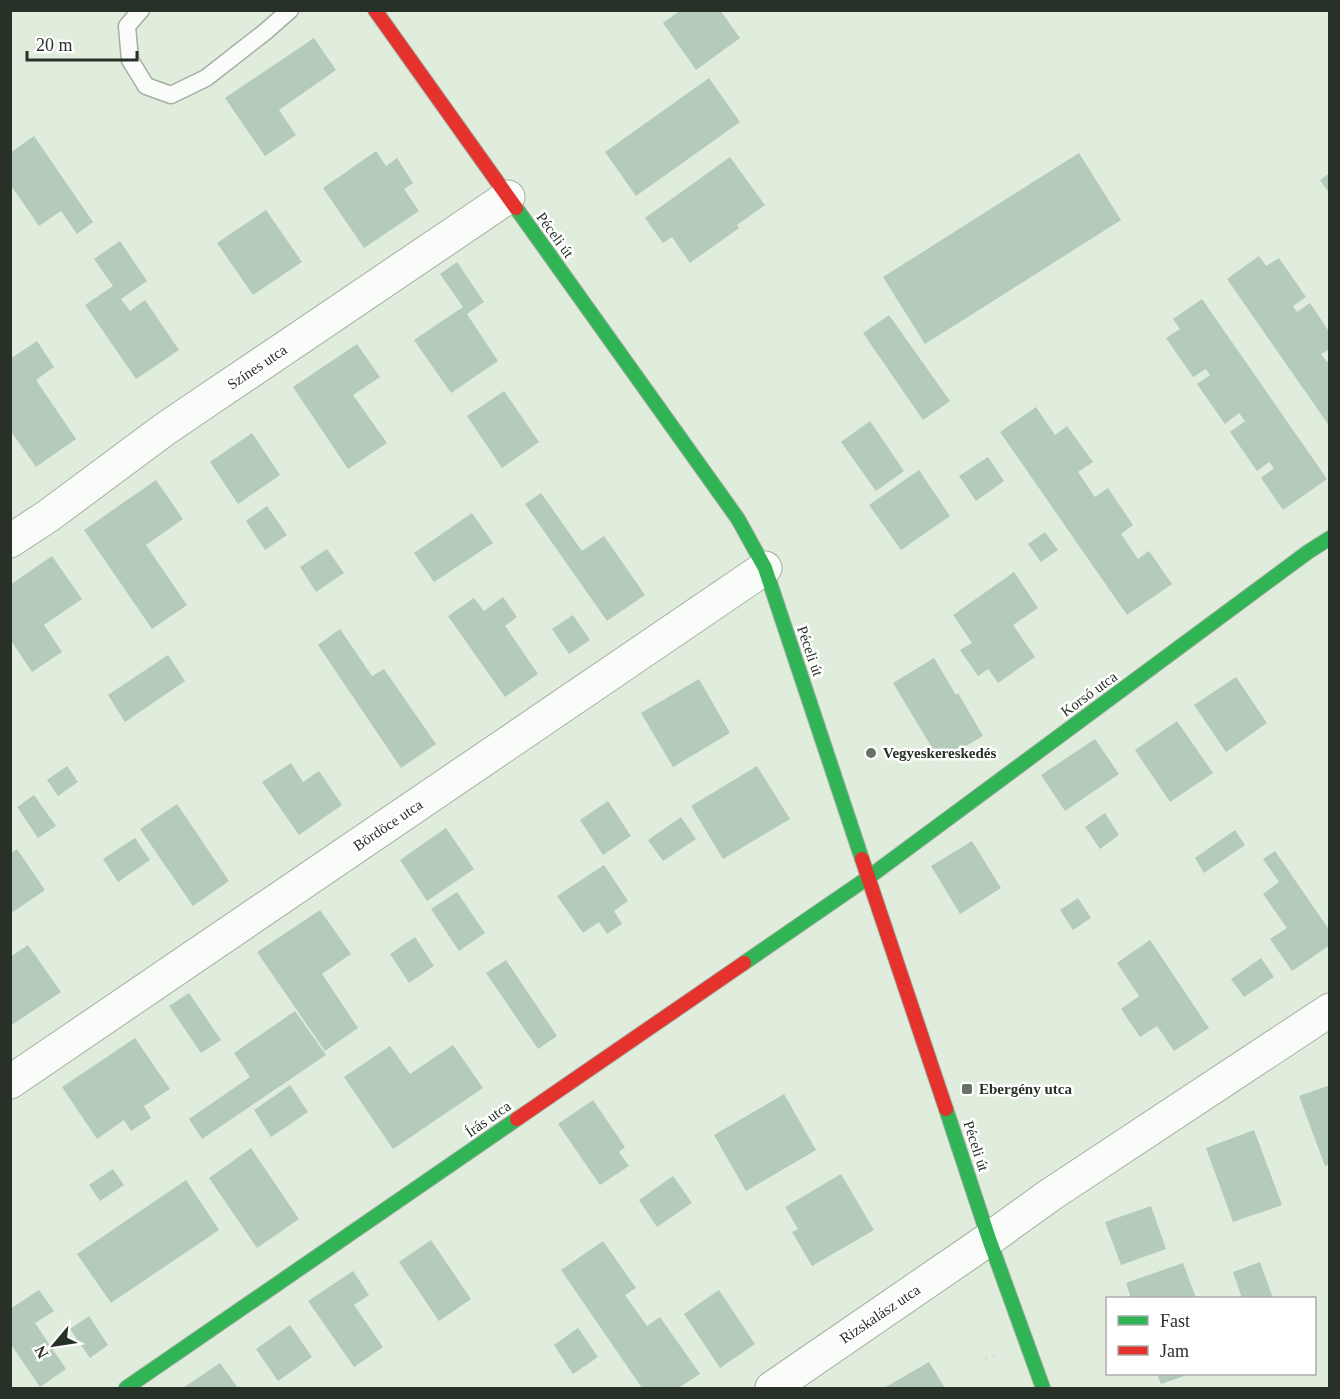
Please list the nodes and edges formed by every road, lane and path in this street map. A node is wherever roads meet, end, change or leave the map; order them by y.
1 (141, 10) edge
2 (290, 10) edge
3 (375, 10) edge
4 (507, 197) junction
5 (1329, 538) edge
6 (10, 541) edge
7 (765, 568) junction
8 (869, 876) junction
9 (1329, 1010) edge
10 (10, 1082) edge
11 (990, 1239) junction
12 (126, 1389) edge
13 (771, 1389) edge
14 (1043, 1389) edge

1 - 2 lane
3 - 4 main road, Péceli út
4 - 6 street, Színes utca
4 - 7 main road, Péceli út
5 - 8 main road, Korsó utca
7 - 8 main road, Péceli út
7 - 10 street, Bördöce utca
8 - 11 main road, Péceli út
8 - 12 main road, Írás utca
9 - 11 street
11 - 13 street, Rizskalász utca
11 - 14 main road, Péceli út

